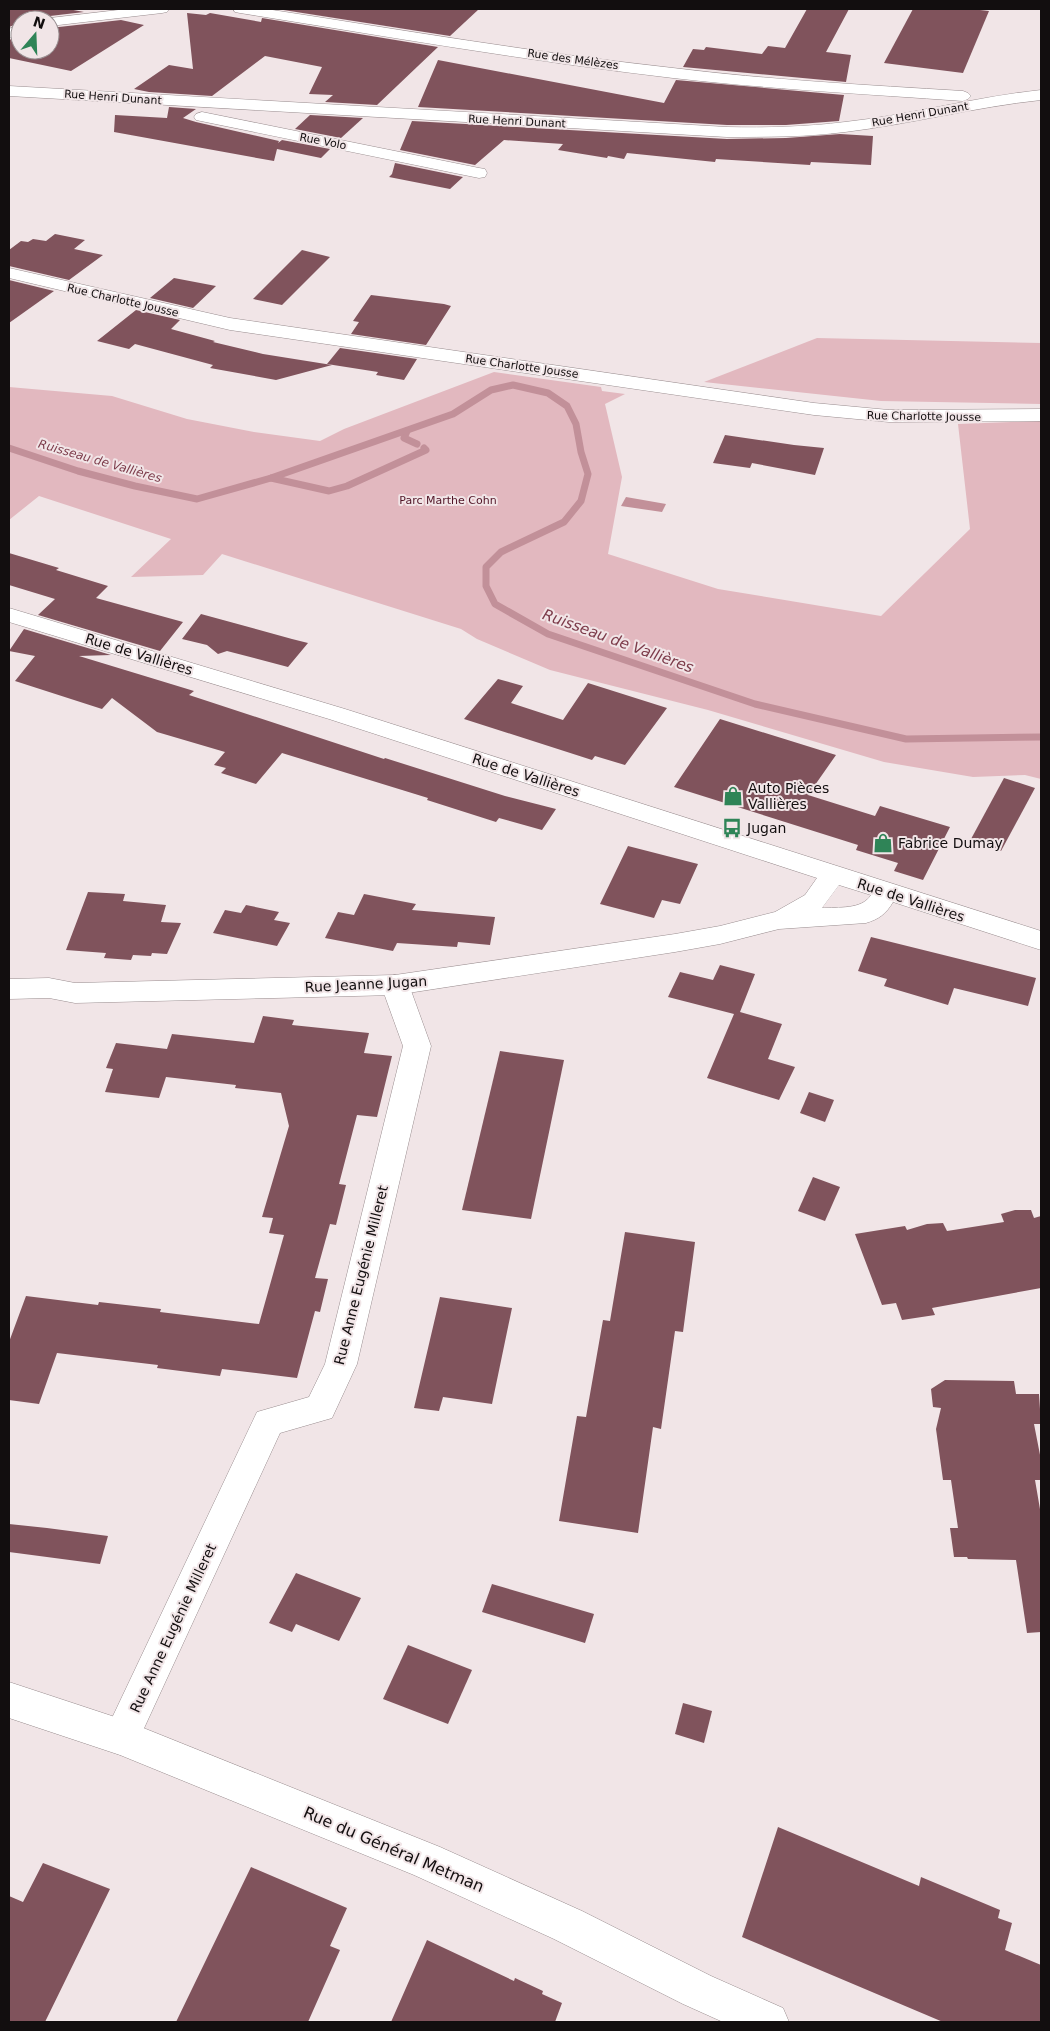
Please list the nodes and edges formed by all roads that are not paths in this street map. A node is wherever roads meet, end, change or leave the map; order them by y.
1 (162, 9) edge
2 (240, 9) edge
3 (60, 21) edge
4 (1041, 90) edge
5 (9, 91) edge
6 (907, 93) junction
7 (1041, 95) edge
8 (1023, 97) junction
9 (991, 101) junction
10 (177, 102) junction
11 (954, 108) junction
12 (919, 115) junction
13 (479, 173) dead end
14 (9, 273) edge
15 (1041, 415) edge
16 (9, 615) edge
17 (833, 874) junction
18 (886, 892) junction
19 (779, 920) junction
20 (1041, 941) edge
21 (395, 985) junction
22 (9, 989) edge
23 (9, 1700) edge
24 (121, 1737) junction
25 (752, 2019) edge

1 - 3 street
2 - 6 street, Rue des Mélèzes
4 - 8 street, Rue Henri Dunant
5 - 10 street, Rue Henri Dunant
6 - 9 street, Rue des Mélèzes
6 - 11 street, Rue des Mélèzes
6 - 12 street
7 - 8 street, Rue Henri Dunant
8 - 9 street, Rue Henri Dunant
9 - 11 street, Rue Henri Dunant
10 - 12 street, Rue Henri Dunant
10 - 13 street, Rue Volo
11 - 12 street, Rue Henri Dunant
14 - 15 street, Rue Charlotte Jousse
16 - 17 street, Rue de Vallières
17 - 18 street, Rue de Vallières
17 - 19 street, Rue Jeanne Jugan
18 - 19 street, Rue Jeanne Jugan
18 - 20 street, Rue de Vallières
19 - 21 street, Rue Jeanne Jugan
21 - 22 street, Rue Jeanne Jugan
21 - 24 street, Rue Anne Eugénie Milleret
23 - 24 street, Rue du Général Metman
24 - 25 street, Rue du Général Metman

